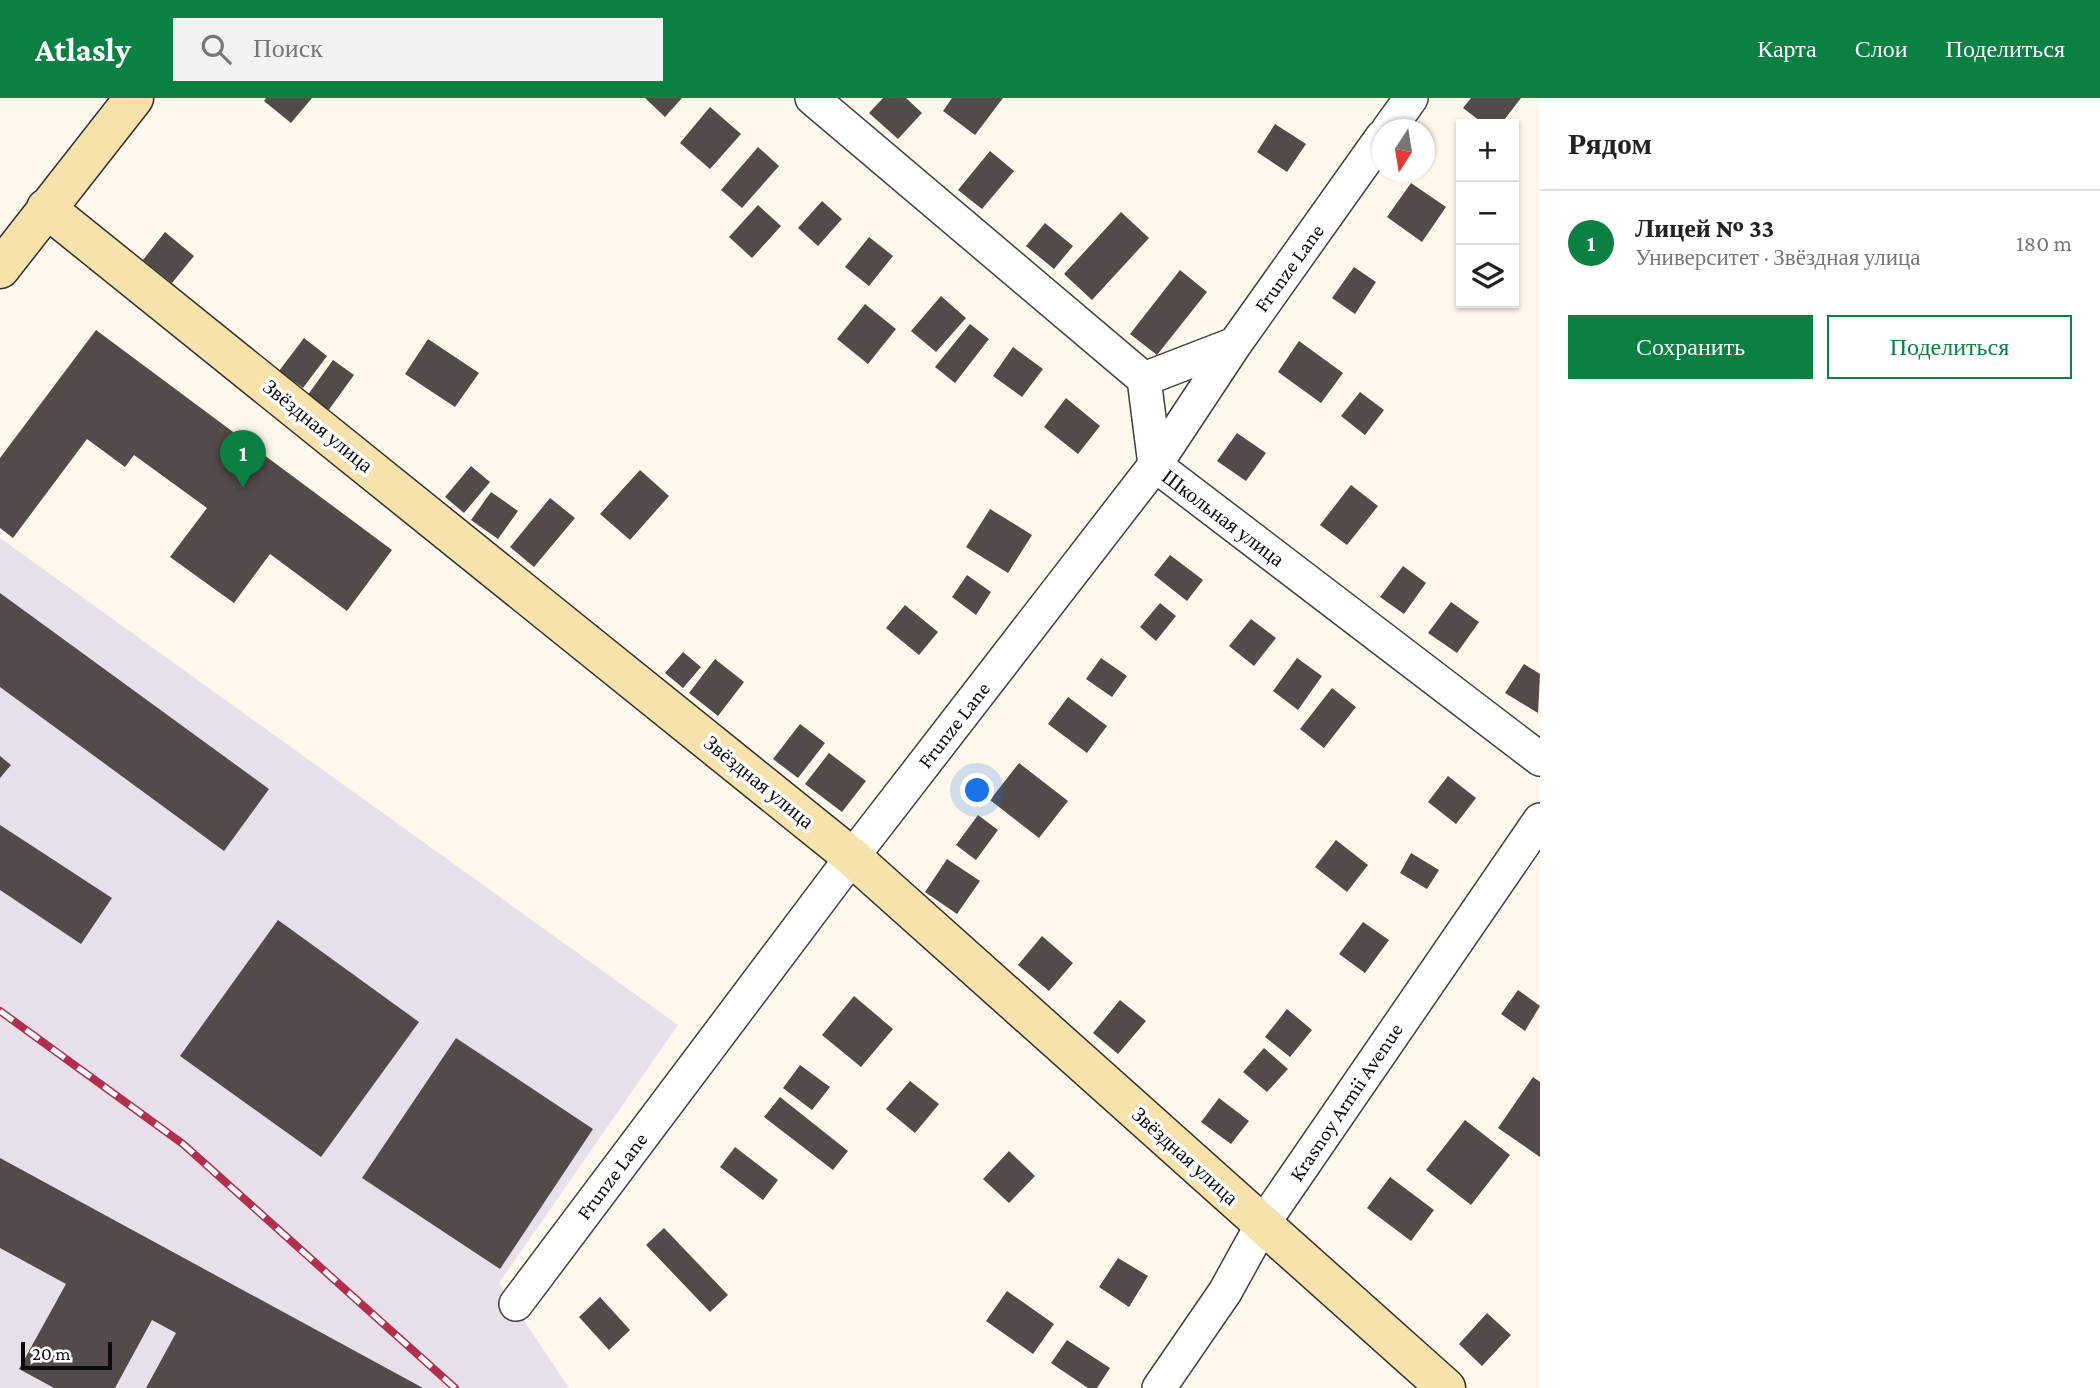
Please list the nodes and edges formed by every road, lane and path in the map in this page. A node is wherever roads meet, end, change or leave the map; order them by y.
1 (134, 98) edge
2 (812, 98) edge
3 (1411, 98) edge
4 (1396, 119) edge
5 (1372, 151) edge
6 (46, 208) junction
7 (6, 250) edge
8 (1235, 344) junction
9 (1144, 379) junction
10 (1155, 466) junction
11 (1540, 760) edge
12 (1540, 820) edge
13 (852, 857) junction
14 (1262, 1225) junction
15 (516, 1304) dead end
16 (1159, 1388) edge
17 (1446, 1388) edge

1 - 6 main road
2 - 9 street
3 - 4 street
5 - 8 street, Frunze Lane
6 - 7 main road
6 - 13 main road, Звёздная улица
8 - 9 street
8 - 10 street, Frunze Lane
9 - 10 street, Школьная улица
10 - 11 street, Школьная улица
10 - 13 street, Frunze Lane
12 - 14 street, Krasnoy Armii Avenue
13 - 14 main road, Звёздная улица
13 - 15 street, Frunze Lane
14 - 16 street, Krasnoy Armii Avenue
14 - 17 main road, Звёздная улица

